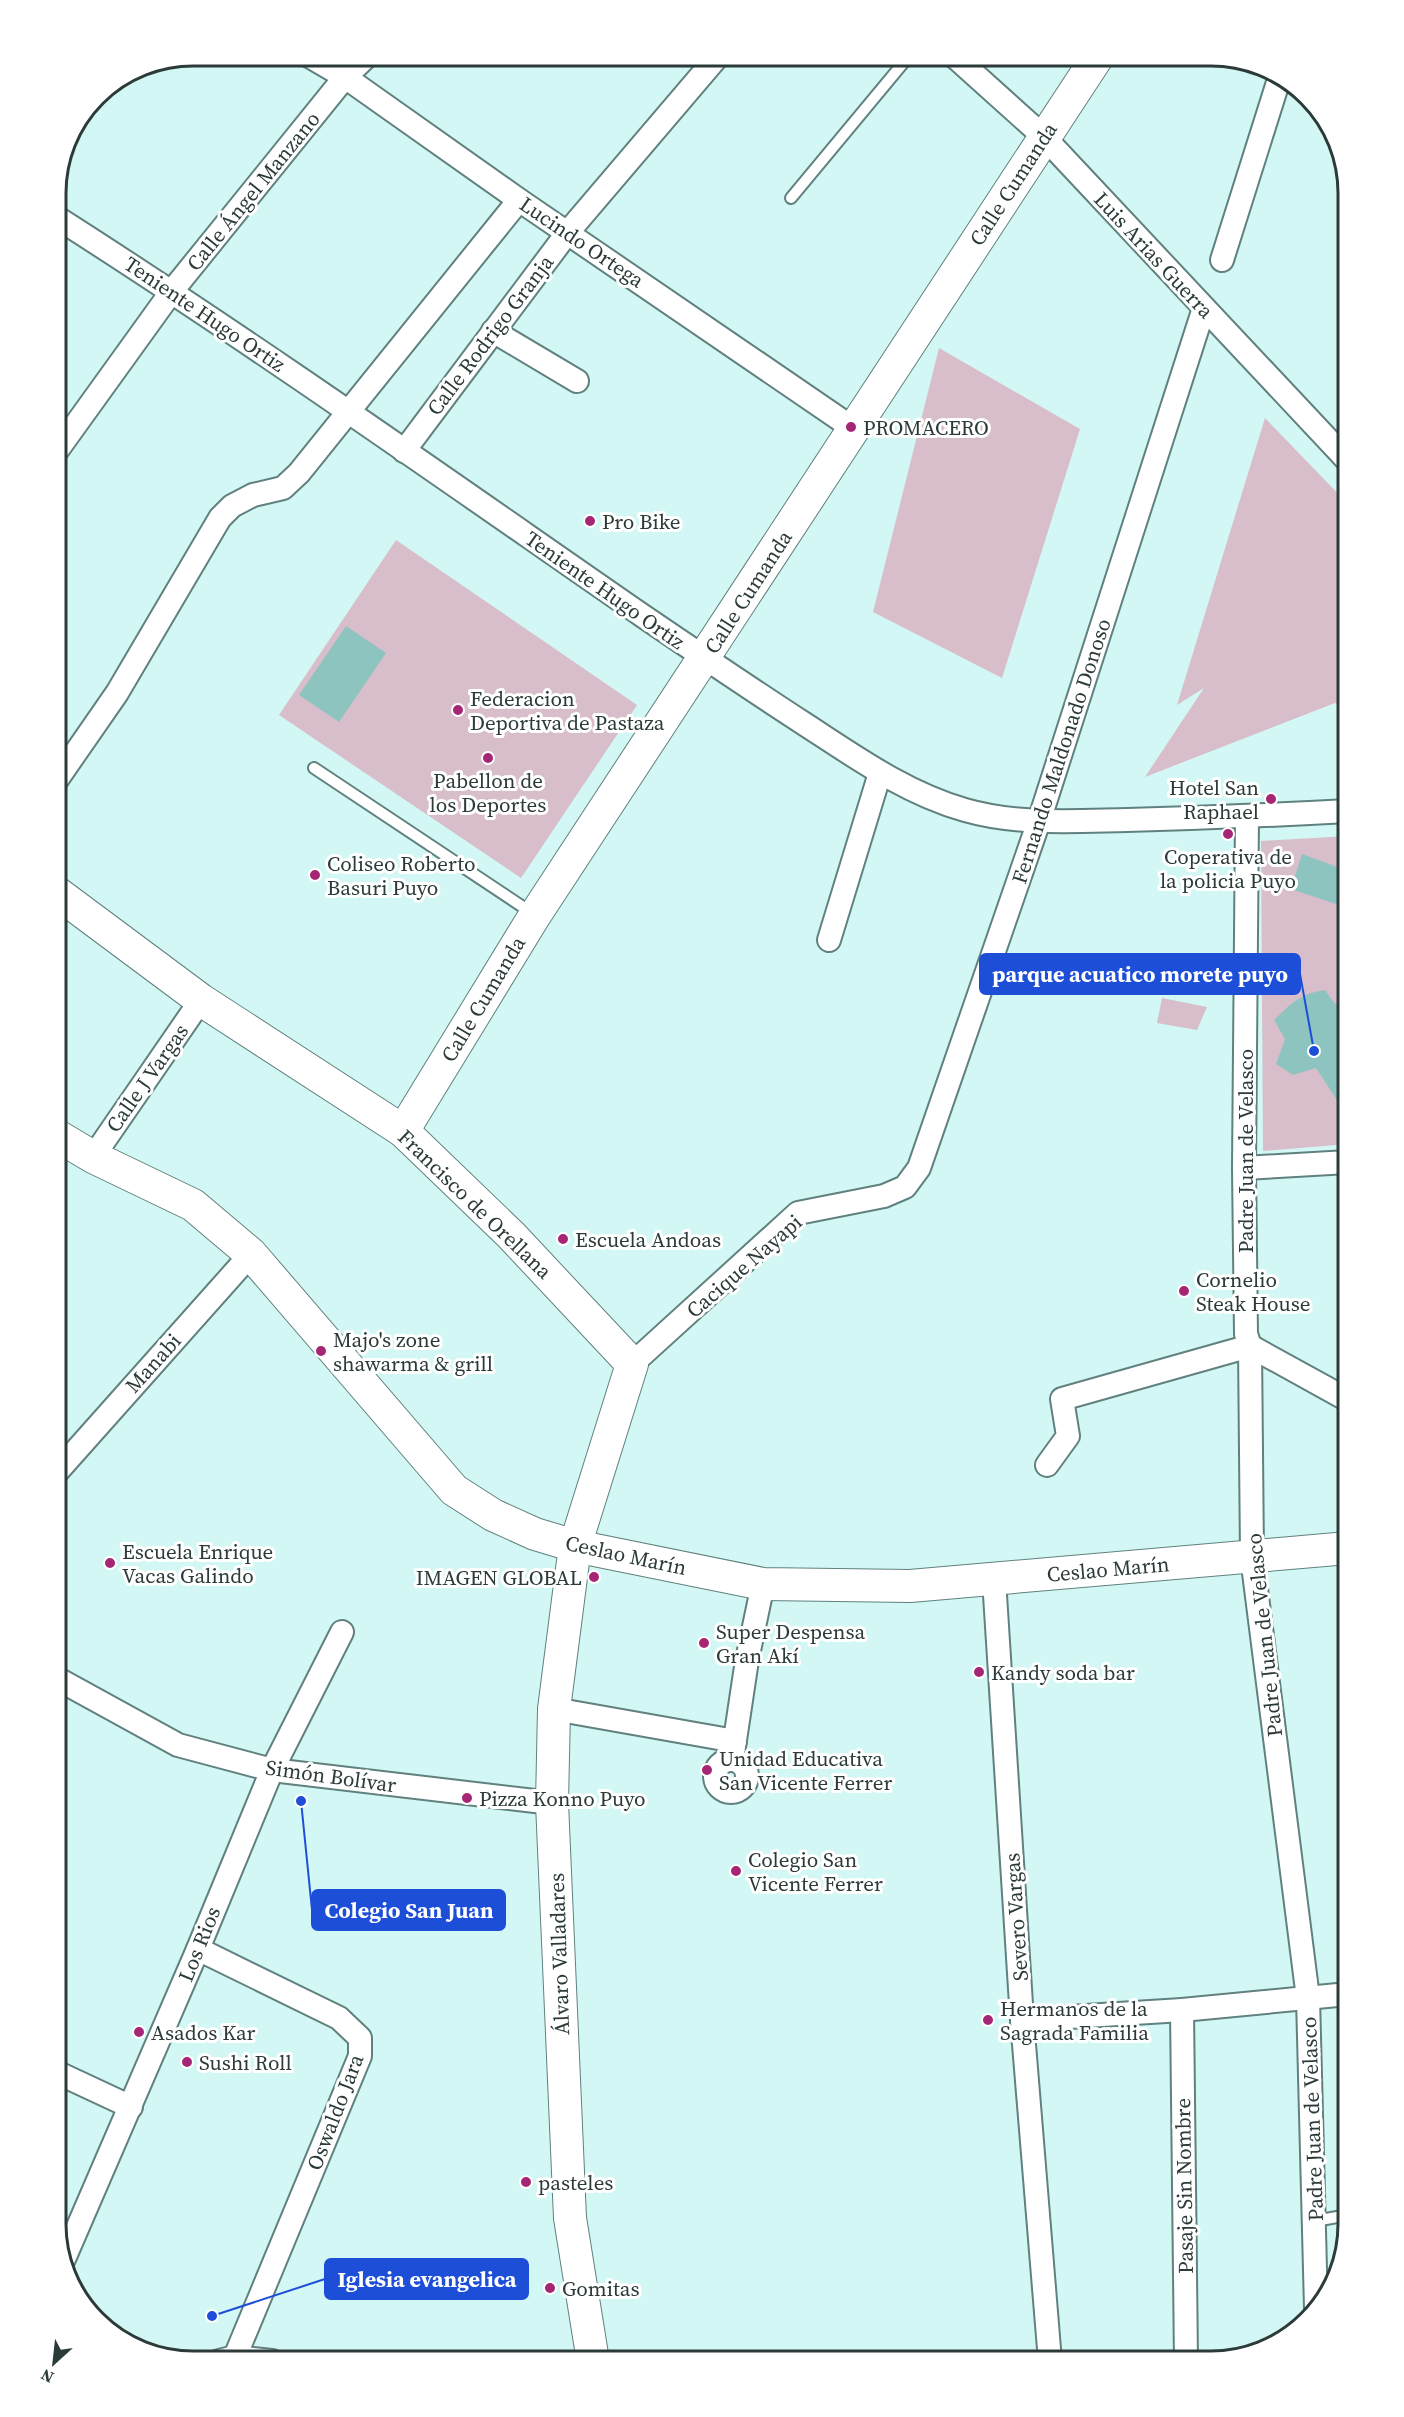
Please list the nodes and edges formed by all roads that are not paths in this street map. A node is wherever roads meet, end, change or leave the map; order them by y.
1 (326, 66) edge
2 (357, 66) edge
3 (709, 66) edge
4 (901, 66) edge
5 (965, 66) edge
6 (1091, 66) edge
7 (345, 77) junction
8 (1277, 85) edge
9 (1044, 137) junction
10 (791, 198) dead end
11 (519, 200) junction
12 (66, 223) edge
13 (568, 232) junction
14 (1222, 260) dead end
15 (172, 291) junction
16 (1204, 308) junction
17 (493, 331) junction
18 (578, 381) dead end
19 (350, 411) junction
20 (854, 429) junction
21 (66, 438) edge
22 (1338, 450) edge
23 (404, 451) junction
24 (705, 659) junction
25 (66, 767) edge
26 (314, 768) dead end
27 (880, 773) junction
28 (1338, 812) edge
29 (1247, 817) junction
30 (1039, 821) junction
31 (66, 899) edge
32 (535, 915) junction
33 (829, 940) dead end
34 (201, 1000) junction
35 (403, 1131) junction
36 (66, 1141) edge
37 (93, 1157) junction
38 (1338, 1163) edge
39 (1244, 1168) junction
40 (904, 1187) joint
41 (251, 1254) junction
42 (1250, 1346) junction
43 (632, 1364) junction
44 (1338, 1394) edge
45 (66, 1462) edge
46 (1047, 1466) dead end
47 (575, 1546) junction
48 (1338, 1549) edge
49 (1252, 1557) junction
50 (994, 1579) junction
51 (764, 1584) junction
52 (342, 1632) dead end
53 (66, 1683) edge
54 (554, 1709) junction
55 (272, 1770) junction
56 (552, 1803) junction
57 (198, 1949) junction
58 (1338, 1995) edge
59 (1308, 1998) junction
60 (1182, 2010) junction
61 (1022, 2020) junction
62 (66, 2077) edge
63 (131, 2107) junction
64 (1338, 2217) edge
65 (1315, 2221) junction
66 (68, 2250) edge
67 (1316, 2295) edge
68 (231, 2351) edge
69 (591, 2351) edge
70 (1049, 2351) edge
71 (1186, 2351) edge

1 - 7 street, Lucindo Ortega
2 - 7 street, Calle Ángel Manzano
3 - 13 street, Calle Rodrigo Granja
4 - 10 lane
5 - 9 street, Luis Arias Guerra
6 - 9 street, Calle Cumanda
7 - 11 street, Lucindo Ortega
7 - 15 street, Calle Ángel Manzano
8 - 14 street
9 - 16 street, Luis Arias Guerra
9 - 20 street, Calle Cumanda
11 - 13 street, Lucindo Ortega
11 - 19 street
12 - 15 street, Teniente Hugo Ortiz
13 - 17 street, Calle Rodrigo Granja
13 - 20 street, Lucindo Ortega
15 - 19 street, Teniente Hugo Ortiz
15 - 21 street, Calle Ángel Manzano
16 - 22 street, Luis Arias Guerra
16 - 30 street, Fernando Maldonado Donoso
17 - 18 street
17 - 23 street, Calle Rodrigo Granja
19 - 23 street, Teniente Hugo Ortiz
19 - 25 street
20 - 24 street, Calle Cumanda
23 - 24 street, Teniente Hugo Ortiz
24 - 27 street, Teniente Hugo Ortiz
24 - 32 street, Calle Cumanda
26 - 32 lane
27 - 30 street, Teniente Hugo Ortiz
27 - 33 street
28 - 29 street, Teniente Hugo Ortiz
29 - 30 street, Teniente Hugo Ortiz
29 - 39 street, Padre Juan de Velasco
30 - 40 street, Fernando Maldonado Donoso
31 - 34 street, Francisco de Orellana
32 - 35 street, Calle Cumanda
34 - 35 street, Francisco de Orellana
34 - 37 street, Calle J Vargas
35 - 43 street, Francisco de Orellana
36 - 37 street, Ceslao Marín
37 - 41 street, Ceslao Marín
38 - 39 street
39 - 42 street, Padre Juan de Velasco
40 - 43 street, Cacique Nayapi
41 - 45 street, Manabi
41 - 47 street, Ceslao Marín
42 - 44 street
42 - 46 street
42 - 49 street, Padre Juan de Velasco
43 - 47 street
47 - 51 street, Ceslao Marín
47 - 54 street, Álvaro Valladares
48 - 49 street, Ceslao Marín
49 - 50 street, Ceslao Marín
49 - 59 street, Padre Juan de Velasco
50 - 51 street, Ceslao Marín
50 - 61 street, Severo Vargas
51 - 54 street
52 - 55 street, Los Rios
53 - 55 street, Simón Bolívar
54 - 56 street, Álvaro Valladares
55 - 56 street, Simón Bolívar
55 - 57 street, Los Rios
56 - 69 street, Álvaro Valladares
57 - 63 street, Los Rios
57 - 68 street, Oswaldo Jara
58 - 59 street
59 - 60 street
59 - 65 street, Padre Juan de Velasco
60 - 61 street
60 - 71 street, Pasaje Sin Nombre
61 - 70 street, Severo Vargas
62 - 63 street
63 - 66 street, Los Rios
64 - 65 lane
65 - 67 street, Padre Juan de Velasco

